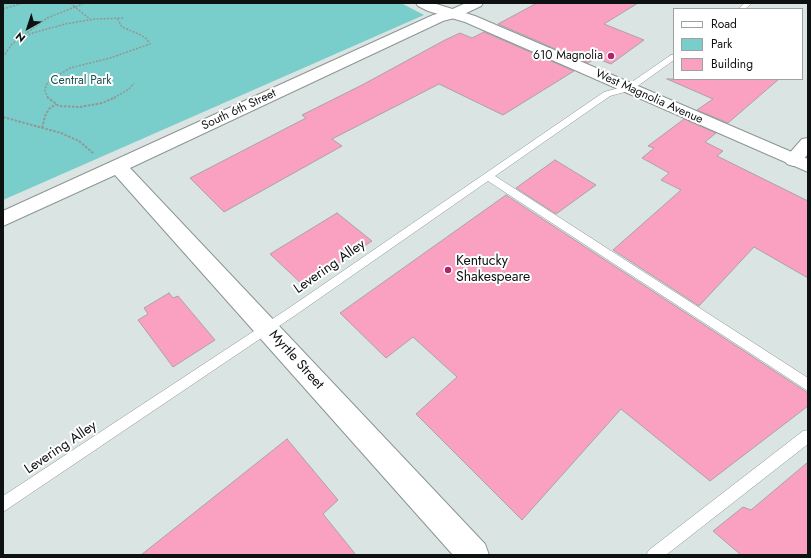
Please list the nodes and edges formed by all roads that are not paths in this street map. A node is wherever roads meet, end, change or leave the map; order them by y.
1 (423, 3) edge
2 (476, 3) edge
3 (453, 14) junction
4 (673, 58) edge
5 (629, 88) junction
6 (808, 143) edge
7 (801, 163) edge
8 (118, 166) junction
9 (488, 176) junction
10 (3, 219) edge
11 (267, 329) junction
12 (808, 385) edge
13 (808, 436) edge
14 (3, 506) edge
15 (474, 555) edge
16 (654, 555) edge

1 - 3 street, West Magnolia Avenue
2 - 3 street, South 6th Street
3 - 5 street, West Magnolia Avenue
3 - 8 street, South 6th Street
4 - 5 lane, Levering Alley
5 - 7 street, West Magnolia Avenue
5 - 9 lane, Levering Alley
6 - 7 street
8 - 10 street, South 6th Street
8 - 11 street, Myrtle Street
9 - 11 lane, Levering Alley
9 - 12 lane
11 - 14 lane, Levering Alley
11 - 15 street, Myrtle Street
13 - 16 lane

